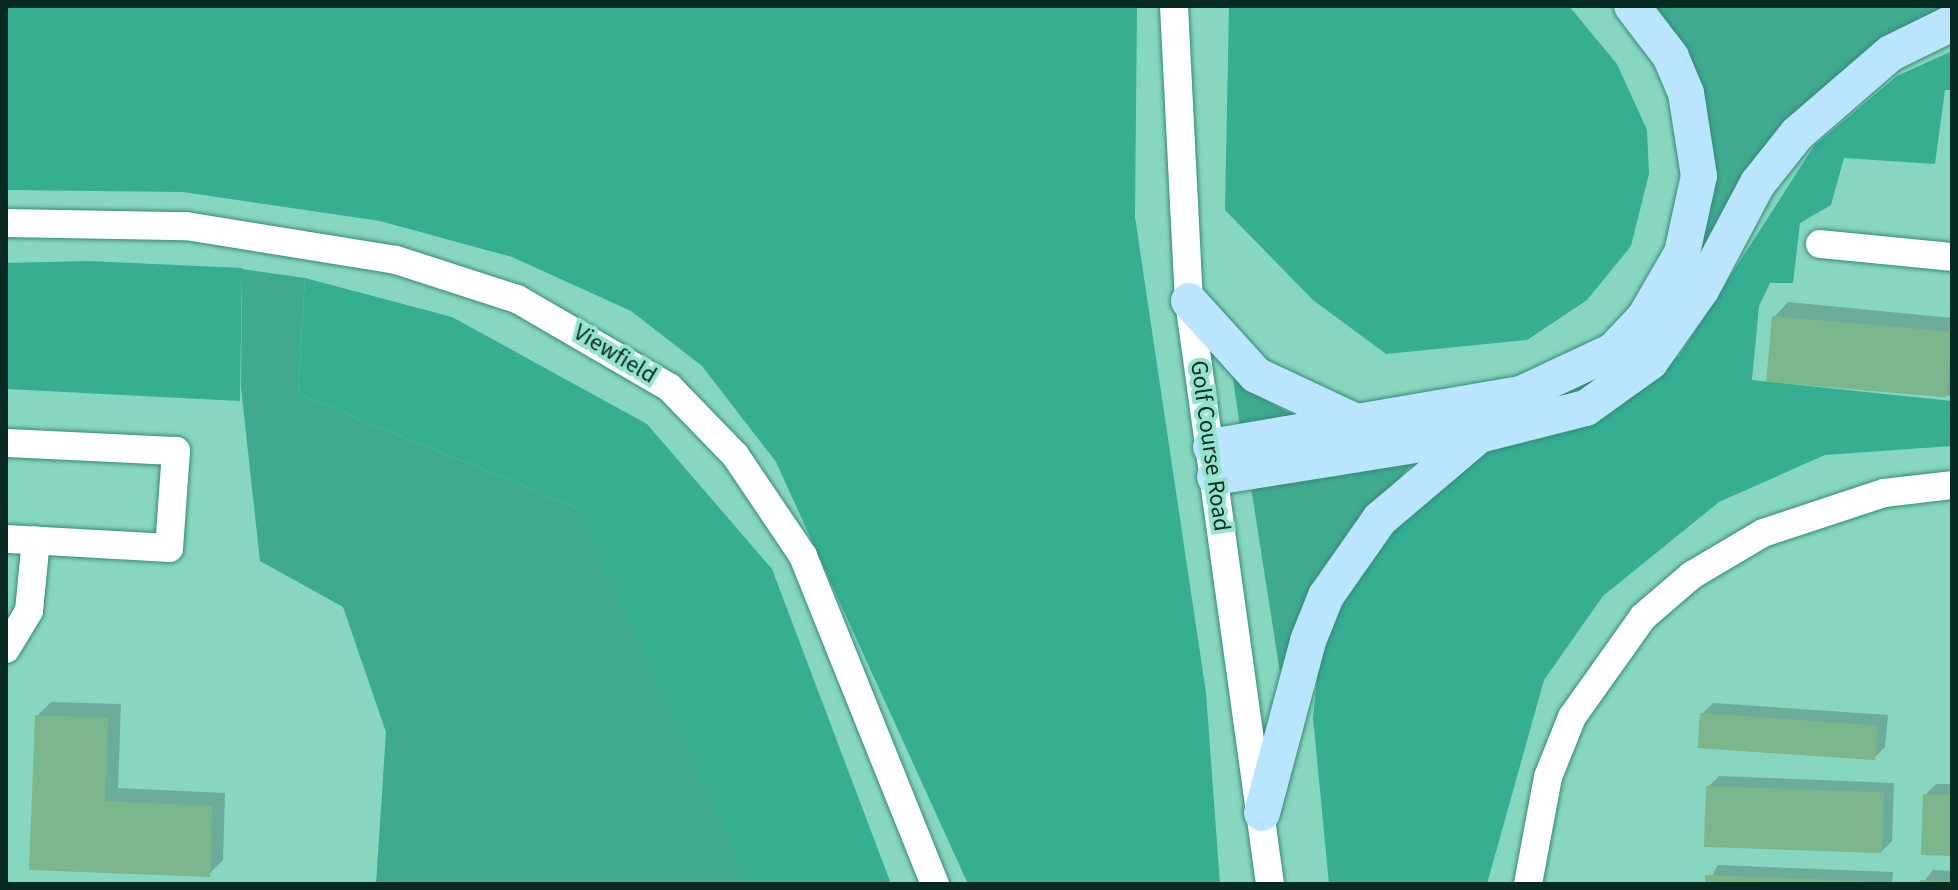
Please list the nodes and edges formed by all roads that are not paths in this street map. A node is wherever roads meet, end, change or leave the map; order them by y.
1 (1174, 6) edge
2 (1632, 6) edge
3 (1952, 23) edge
4 (6, 223) edge
5 (1820, 244) dead end
6 (1952, 257) edge
7 (1189, 301) junction
8 (1352, 420) junction
9 (1479, 435) junction
10 (6, 443) edge
11 (1213, 462) junction
12 (1952, 485) edge
13 (6, 539) edge
14 (36, 540) junction
15 (6, 649) edge
16 (1262, 813) junction
17 (935, 884) edge
18 (1270, 884) edge
19 (1528, 884) edge

1 - 7 street, Golf Course Road
2 - 8 main road
3 - 9 main road
4 - 17 street, Viewfield
5 - 6 street
7 - 8 main road
7 - 11 street, Golf Course Road
8 - 11 main road
9 - 11 main road
9 - 16 main road
10 - 14 street
11 - 16 street, Golf Course Road
12 - 19 street
13 - 14 street
14 - 15 street
16 - 18 street, Golf Course Road

